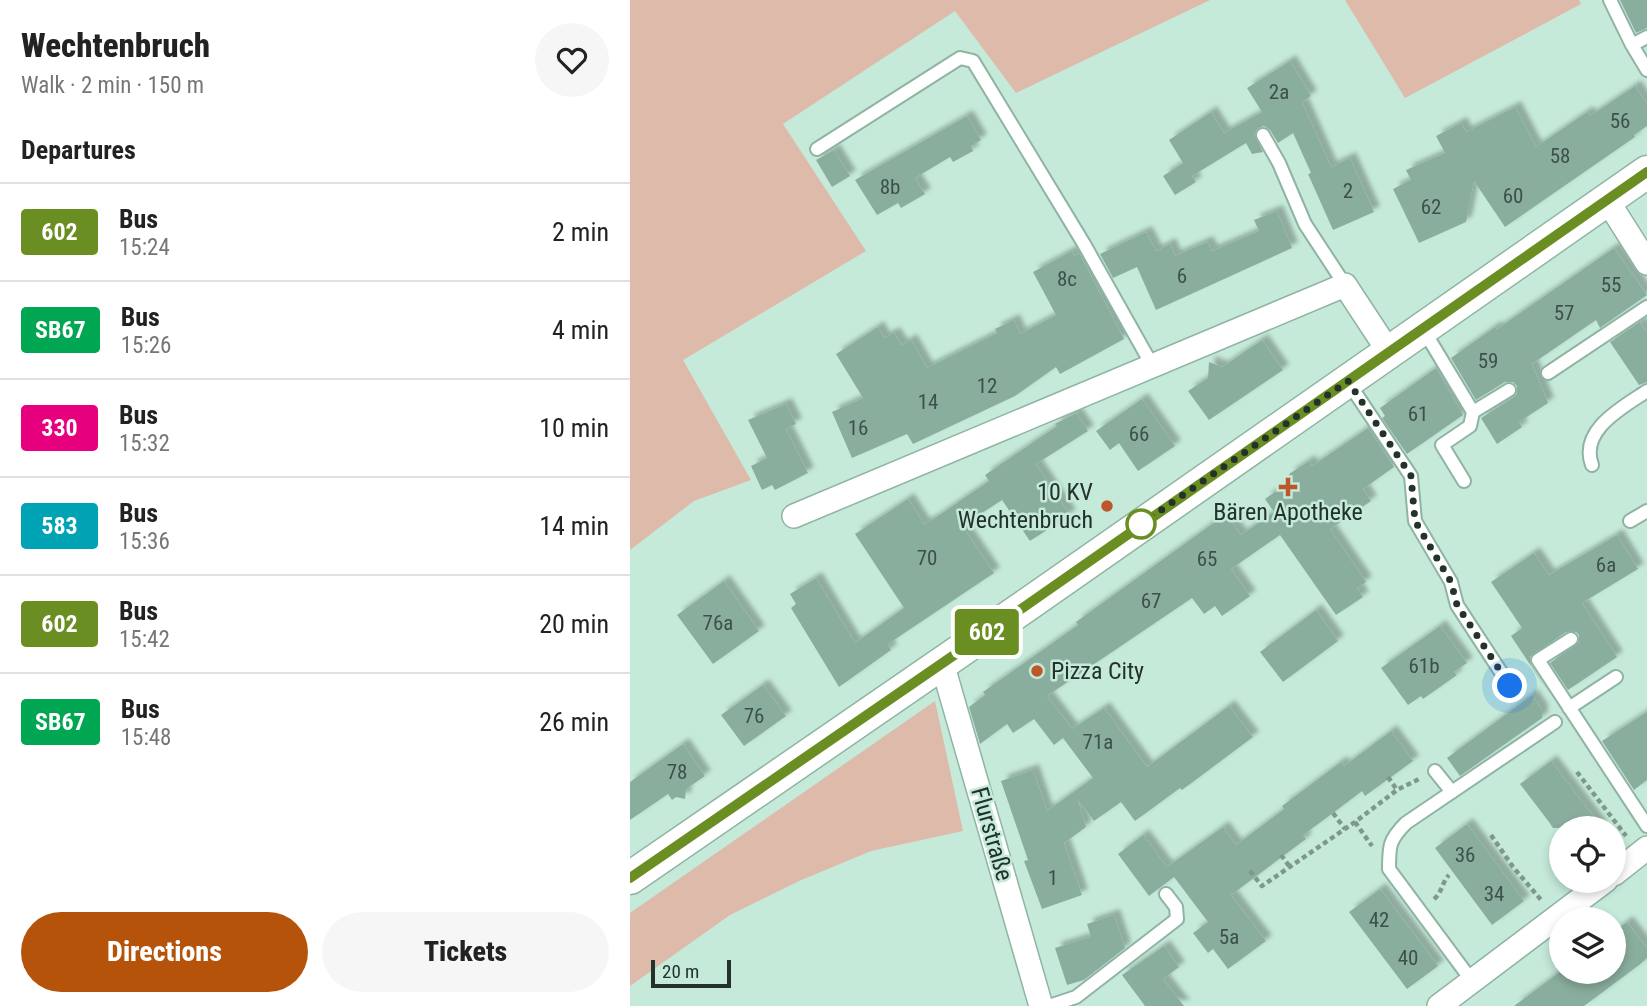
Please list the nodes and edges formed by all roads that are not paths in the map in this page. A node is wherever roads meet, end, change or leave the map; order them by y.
1 (1609, 0) edge
2 (1647, 37) edge
3 (1632, 45) junction
4 (1647, 70) edge
5 (1263, 135) dead end
6 (817, 149) dead end
7 (1647, 172) edge
8 (1607, 200) junction
9 (1647, 263) edge
10 (1345, 285) junction
11 (1647, 307) edge
12 (1423, 329) junction
13 (1389, 352) junction
14 (1152, 365) junction
15 (1548, 373) dead end
16 (1348, 381) junction
17 (1509, 390) dead end
18 (1647, 391) edge
19 (1473, 412) junction
20 (1592, 465) dead end
21 (1464, 481) dead end
22 (1647, 511) edge
23 (794, 516) dead end
24 (1630, 522) dead end
25 (1570, 639) dead end
26 (942, 663) junction
27 (1616, 677) dead end
28 (1510, 686) dead end
29 (1569, 708) junction
30 (1555, 722) dead end
31 (1435, 771) road end
32 (1452, 792) junction
33 (1647, 826) edge
34 (1643, 850) edge
35 (1626, 864) edge
36 (630, 878) edge
37 (1589, 893) edge
38 (1166, 894) dead end
39 (1472, 981) junction
40 (1041, 1006) edge
41 (1049, 1006) edge
42 (1439, 1006) edge

1 - 3 lane
2 - 3 lane
3 - 4 lane
5 - 10 lane
6 - 14 lane
7 - 8 main road
8 - 9 street
8 - 12 main road
10 - 13 street
10 - 14 street
11 - 15 lane
12 - 13 main road
12 - 19 lane
13 - 16 main road
14 - 23 street
16 - 26 main road
16 - 28 lane
17 - 19 lane
18 - 20 lane
19 - 21 lane
22 - 24 lane
25 - 29 lane
26 - 36 main road
26 - 40 street, Flurstraße
27 - 29 lane
29 - 33 lane
30 - 32 lane
31 - 32 lane
32 - 39 lane
34 - 35 street
37 - 39 street
38 - 41 lane
39 - 42 street

